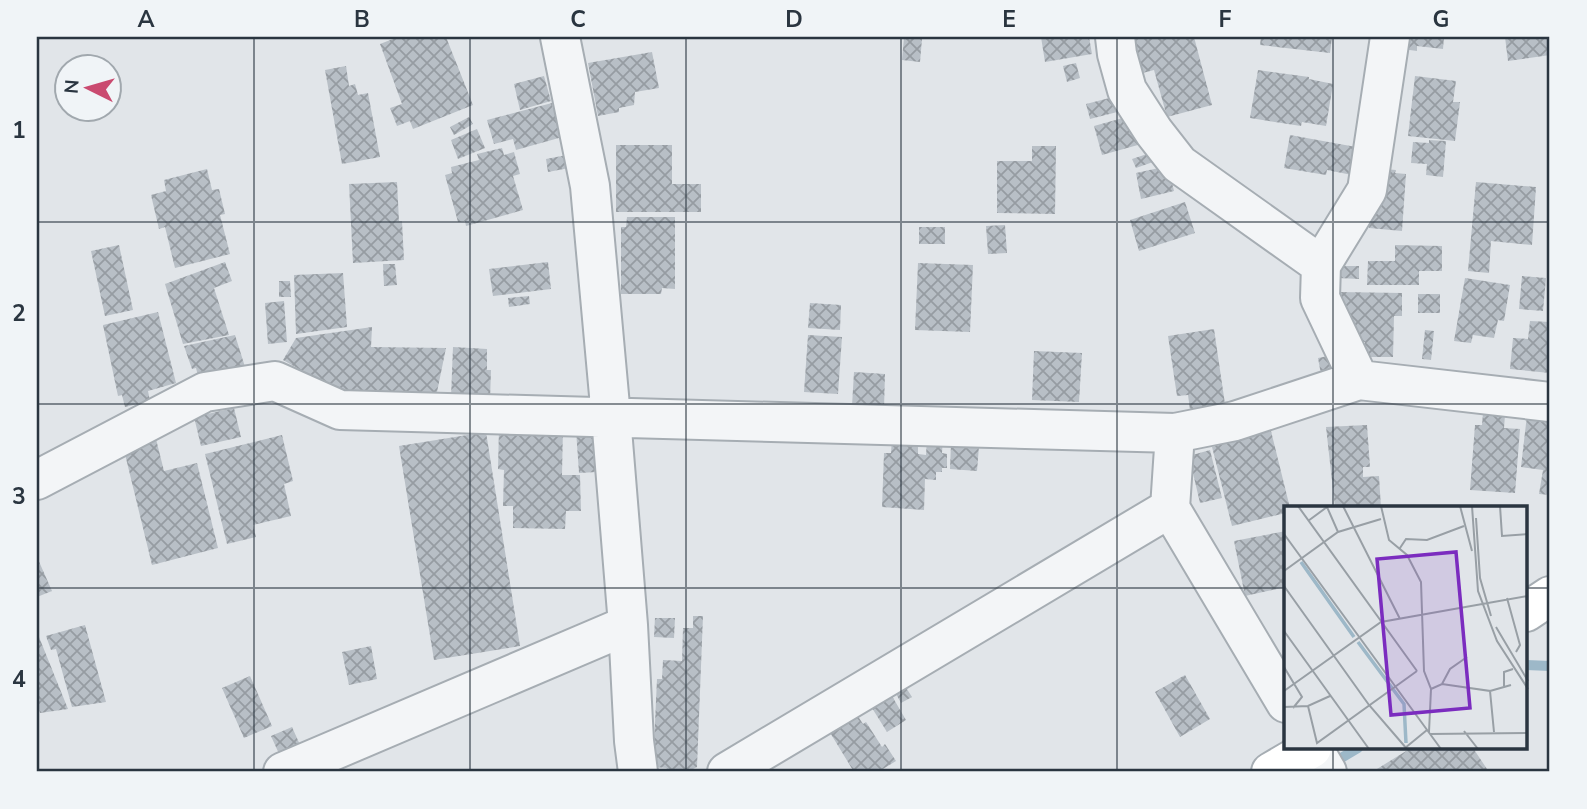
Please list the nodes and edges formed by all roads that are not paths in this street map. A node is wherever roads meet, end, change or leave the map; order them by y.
1 (560, 37) edge
2 (1115, 37) edge
3 (1390, 37) edge
4 (1321, 265) junction
5 (1359, 380) junction
6 (1550, 402) edge
7 (611, 416) junction
8 (1175, 433) junction
9 (37, 481) edge
10 (1170, 508) junction
11 (1550, 596) edge
12 (1528, 611) edge
13 (628, 625) junction
14 (1284, 700) edge
15 (1309, 750) edge
16 (1313, 750) edge
17 (283, 772) edge
18 (638, 772) edge
19 (727, 772) edge
20 (1271, 772) edge
21 (1327, 772) edge

1 - 7 street
2 - 4 street
3 - 4 street
4 - 5 street
5 - 6 street
5 - 8 street
7 - 8 street
7 - 9 street
7 - 13 street
8 - 10 street
10 - 14 street
10 - 19 street
11 - 12 street
13 - 17 street
13 - 18 street
15 - 20 street
16 - 21 street

